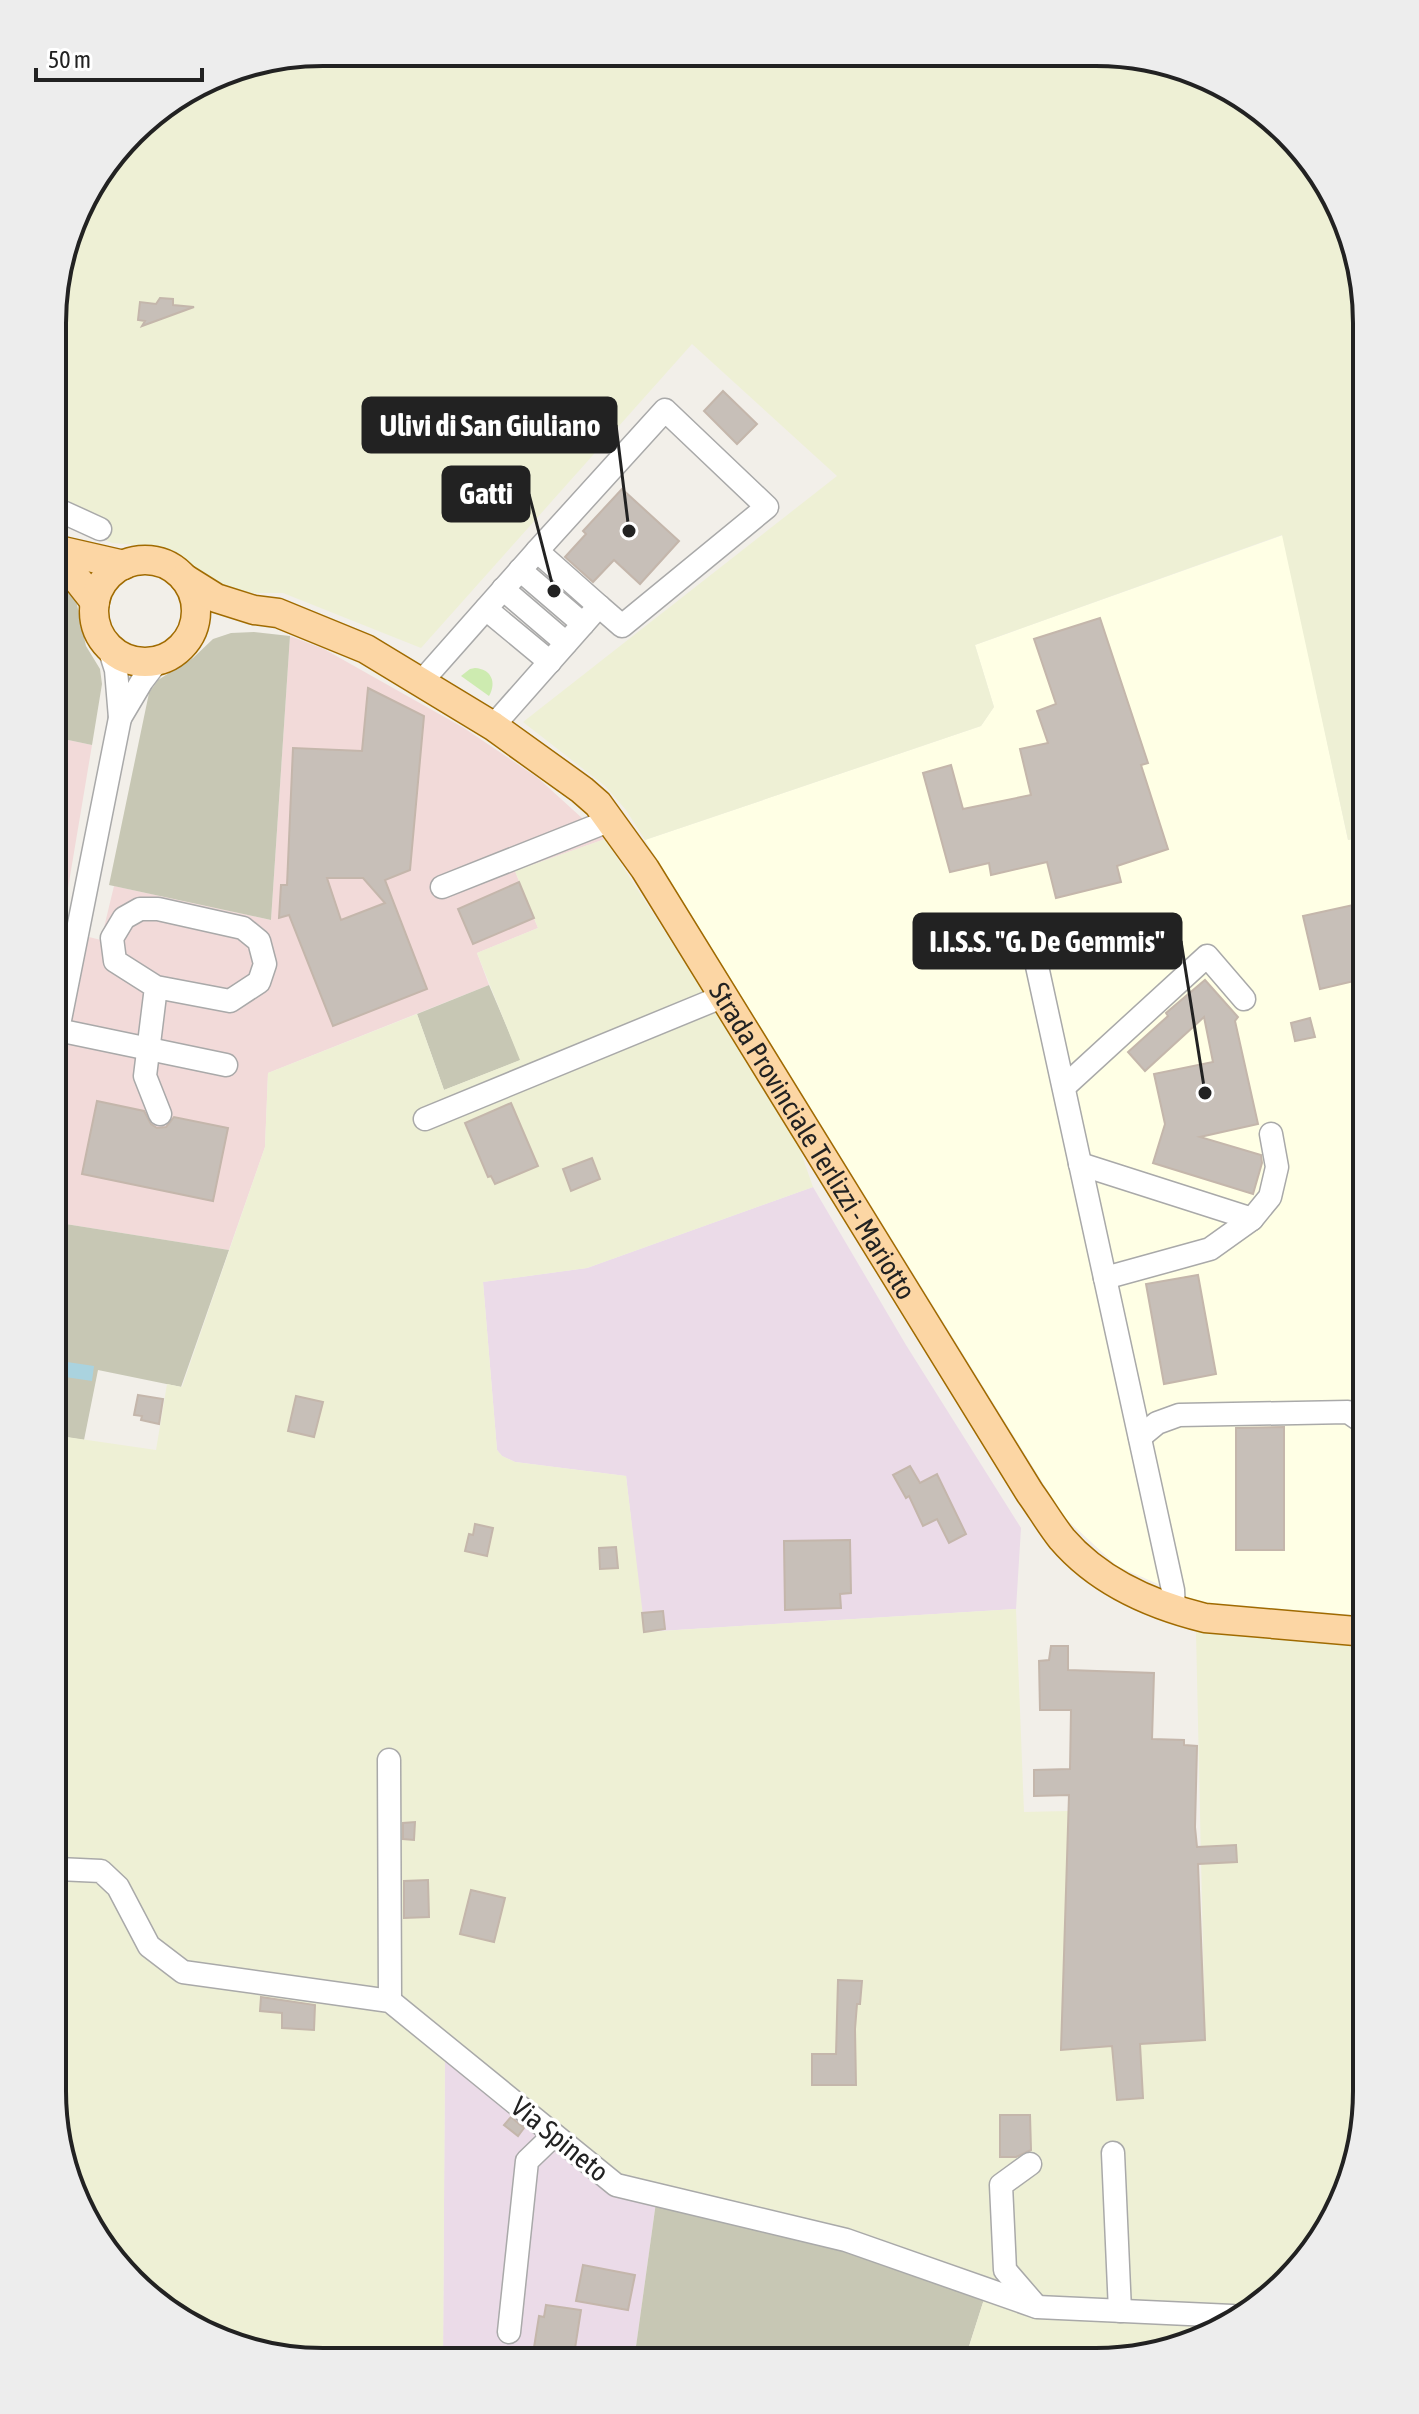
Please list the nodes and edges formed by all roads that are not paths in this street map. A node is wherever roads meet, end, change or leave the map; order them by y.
1 (66, 513) edge
2 (100, 529) dead end
3 (537, 551) junction
4 (66, 553) edge
5 (66, 565) edge
6 (124, 565) junction
7 (520, 570) junction
8 (184, 578) junction
9 (503, 589) junction
10 (95, 602) junction
11 (599, 606) junction
12 (486, 609) junction
13 (254, 610) junction
14 (583, 624) junction
15 (190, 636) junction
16 (566, 643) junction
17 (109, 648) junction
18 (158, 660) junction
19 (550, 662) junction
20 (422, 681) junction
21 (120, 718) junction
22 (493, 726) junction
23 (611, 820) junction
24 (442, 887) dead end
25 (1030, 934) dead end
26 (66, 942) edge
27 (156, 987) junction
28 (724, 996) junction
29 (1244, 999) dead end
30 (66, 1031) edge
31 (149, 1049) junction
32 (226, 1065) dead end
33 (1064, 1087) junction
34 (160, 1114) dead end
35 (425, 1119) dead end
36 (1271, 1134) dead end
37 (1080, 1164) junction
38 (1252, 1219) junction
39 (1105, 1278) junction
40 (1352, 1415) edge
41 (1140, 1437) junction
42 (1174, 1609) junction
43 (1352, 1631) edge
44 (389, 1760) dead end
45 (66, 1869) edge
46 (390, 2001) junction
47 (554, 2135) junction
48 (1113, 2153) dead end
49 (1030, 2164) dead end
50 (1037, 2307) junction
51 (1120, 2311) junction
52 (1221, 2315) edge
53 (509, 2332) dead end

1 - 2 street
3 - 7 street
3 - 11 street
3 - 11 street
4 - 6 main road, Strada Provinciale Terlizzi - Mariotto
5 - 10 main road, Strada Provinciale Terlizzi - Mariotto
6 - 8 main road, Strada Provinciale Terlizzi - Mariotto
6 - 10 main road
7 - 9 street
7 - 14 street
8 - 13 main road, Strada Provinciale Terlizzi - Mariotto
8 - 15 main road
9 - 12 street
9 - 16 street
10 - 17 main road, Strada Provinciale Terlizzi - Mariotto
11 - 14 street
12 - 19 street
12 - 20 street
13 - 15 main road
13 - 20 main road, Strada Provinciale Terlizzi - Mariotto
14 - 16 street
15 - 18 main road
16 - 19 street
17 - 18 main road
17 - 21 street
18 - 21 street
19 - 22 street
20 - 22 main road, Strada Provinciale Terlizzi - Mariotto
21 - 26 street
22 - 23 main road, Strada Provinciale Terlizzi - Mariotto
23 - 24 street
23 - 28 main road, Strada Provinciale Terlizzi - Mariotto
25 - 33 street
27 - 27 street
27 - 31 street
28 - 35 street
28 - 42 main road, Strada Provinciale Terlizzi - Mariotto
29 - 33 street
30 - 31 street
31 - 32 street
31 - 34 street
33 - 37 street
36 - 38 street
37 - 38 street
37 - 39 street
38 - 39 street
39 - 41 street
40 - 41 street
41 - 42 street
42 - 43 main road, Strada Provinciale Terlizzi - Mariotto
44 - 46 street
45 - 46 street
46 - 47 street, Via Spineto
47 - 50 street, Via Spineto
47 - 53 street
48 - 51 street
49 - 50 street
50 - 51 street, Via Spineto
51 - 52 street, Via Spineto

